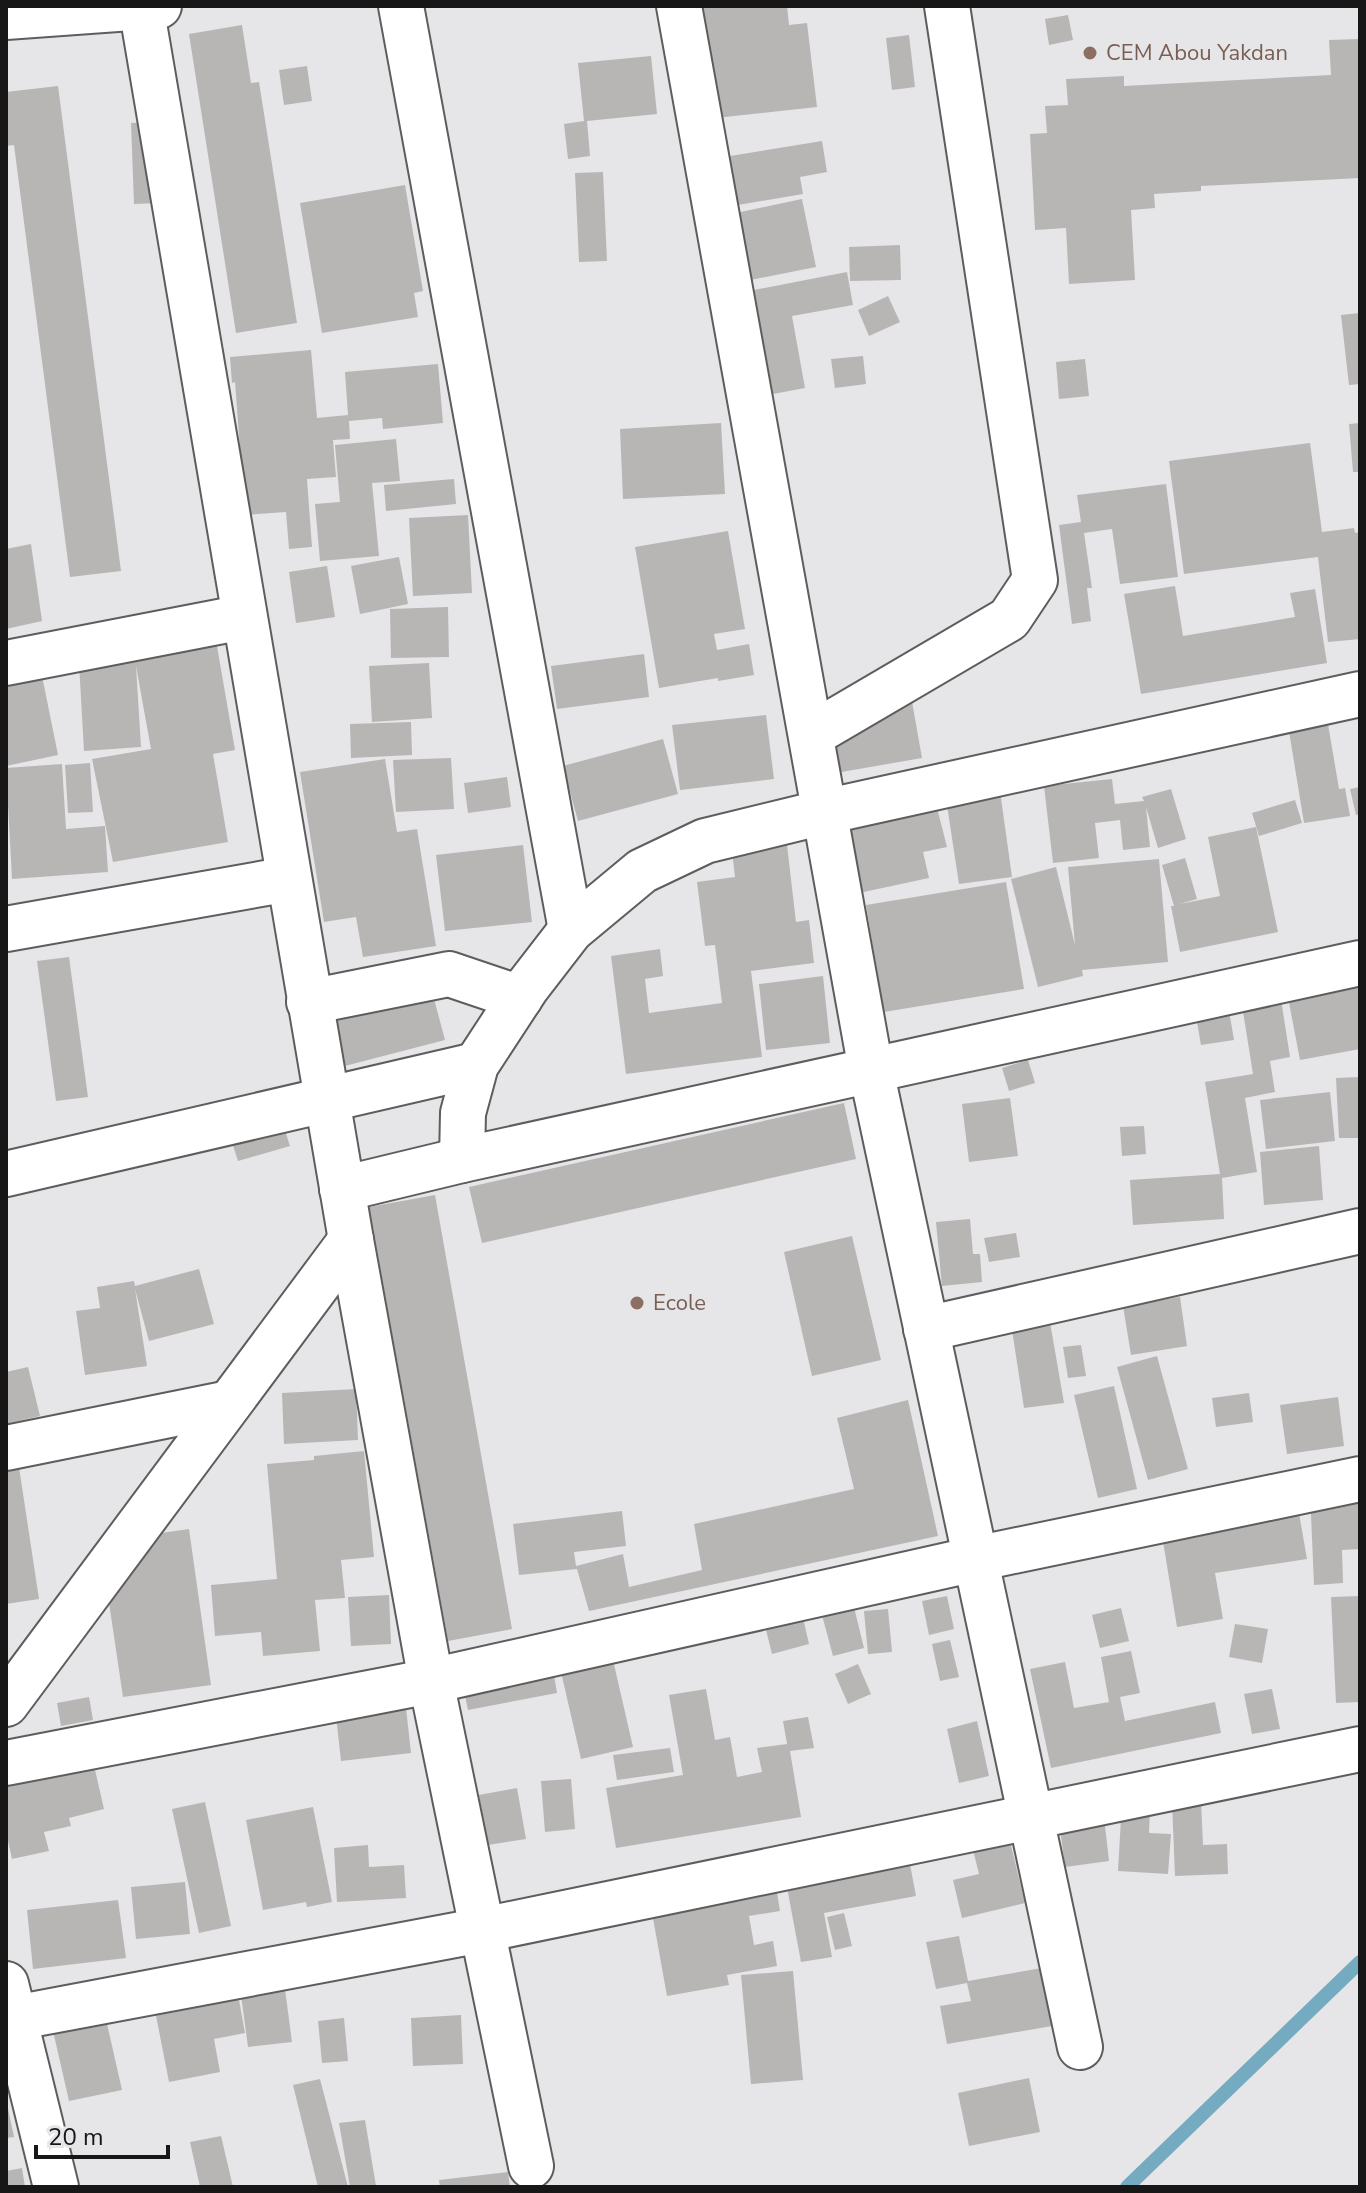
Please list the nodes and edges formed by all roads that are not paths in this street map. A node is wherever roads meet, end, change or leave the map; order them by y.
1 (401, 6) edge
2 (679, 6) edge
3 (947, 6) edge
4 (147, 7) edge
5 (6, 17) edge
6 (244, 617) junction
7 (6, 663) edge
8 (1360, 694) edge
9 (811, 735) junction
10 (824, 812) junction
11 (289, 879) junction
12 (6, 929) edge
13 (571, 930) junction
14 (1360, 963) edge
15 (520, 998) junction
16 (309, 1002) junction
17 (476, 1065) junction
18 (871, 1070) junction
19 (326, 1098) junction
20 (462, 1160) junction
21 (6, 1174) edge
22 (342, 1189) junction
23 (1360, 1231) edge
24 (351, 1240) junction
25 (926, 1329) junction
26 (229, 1403) junction
27 (6, 1448) edge
28 (1360, 1479) edge
29 (975, 1559) junction
30 (431, 1681) junction
31 (6, 1704) edge
32 (1360, 1749) edge
33 (6, 1763) edge
34 (1030, 1815) junction
35 (482, 1930) junction
36 (10, 2001) edge
37 (1080, 2047) dead end
38 (531, 2166) dead end
39 (56, 2187) edge

1 - 13 street
2 - 9 street
3 - 9 street
4 - 5 street
4 - 6 street
6 - 7 street
6 - 11 street
8 - 10 street
9 - 10 street
10 - 13 street
10 - 18 street
11 - 12 street
11 - 16 street
13 - 15 street
14 - 18 street
15 - 16 street
15 - 17 street
16 - 19 street
17 - 19 street
17 - 20 street
18 - 20 street
18 - 25 street
19 - 21 street
19 - 22 street
20 - 22 street
22 - 24 street
23 - 25 street
24 - 26 street
24 - 30 street
25 - 29 street
26 - 27 street
26 - 31 street
28 - 29 street
29 - 30 street
29 - 34 street
30 - 33 street
30 - 35 street
32 - 34 street
34 - 35 street
34 - 37 street
35 - 36 street
35 - 38 street
36 - 39 street

